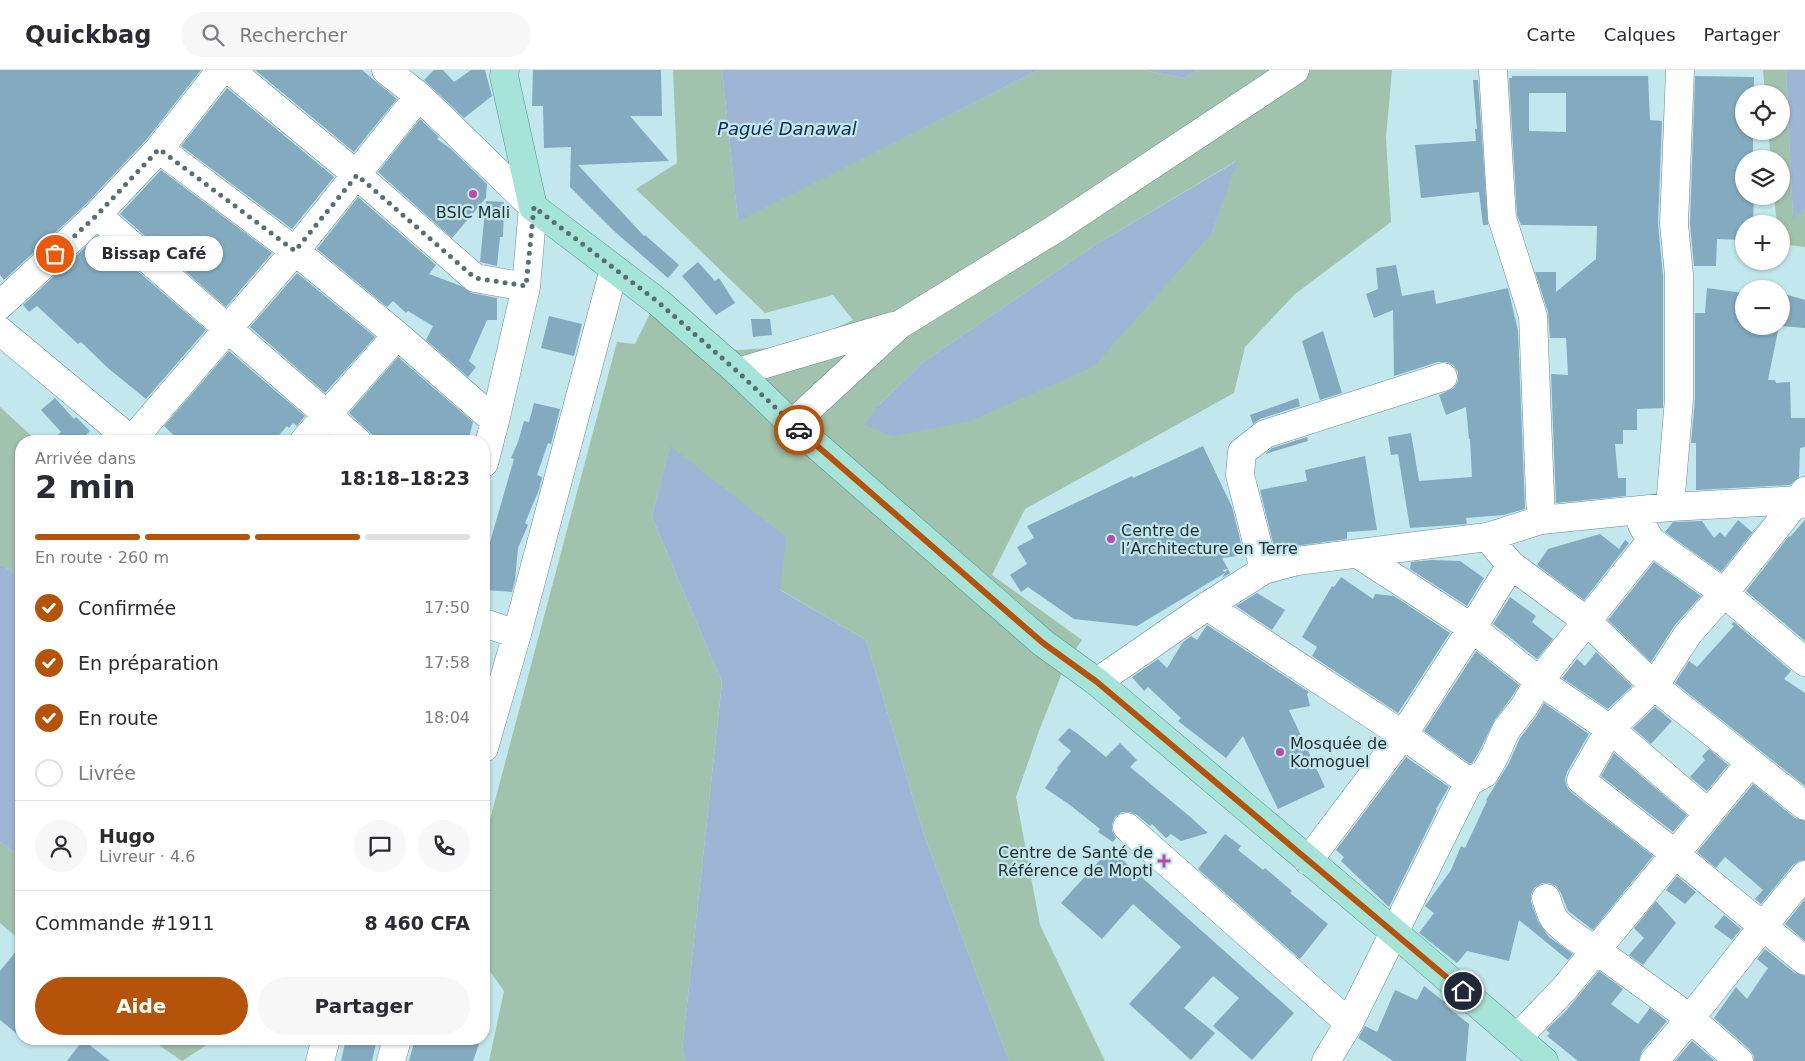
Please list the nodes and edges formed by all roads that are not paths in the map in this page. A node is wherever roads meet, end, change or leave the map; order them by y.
1 (221, 70) edge
2 (230, 70) edge
3 (386, 70) edge
4 (505, 70) edge
5 (1295, 70) edge
6 (1493, 70) edge
7 (1680, 70) edge
8 (419, 96) junction
9 (159, 149) junction
10 (357, 175) junction
11 (534, 207) junction
12 (97, 215) junction
13 (295, 251) junction
14 (614, 269) junction
15 (526, 286) junction
16 (0, 305) edge
17 (899, 325) junction
18 (228, 329) junction
19 (0, 331) edge
20 (397, 334) junction
21 (738, 372) junction
22 (1443, 377) dead end
23 (328, 414) junction
24 (495, 421) junction
25 (792, 424) junction
26 (125, 435) edge
27 (137, 435) edge
28 (309, 435) edge
29 (351, 435) edge
30 (490, 440) edge
31 (1803, 499) edge
32 (1670, 507) junction
33 (1634, 510) junction
34 (1541, 520) junction
35 (1487, 537) junction
36 (1651, 541) junction
37 (1358, 554) junction
38 (1511, 565) junction
39 (1264, 570) junction
40 (1724, 594) junction
41 (1207, 606) junction
42 (1588, 622) junction
43 (490, 625) edge
44 (1472, 628) junction
45 (517, 634) junction
46 (1805, 662) edge
47 (1539, 681) junction
48 (1097, 682) junction
49 (1654, 686) junction
50 (490, 727) edge
51 (1610, 729) junction
52 (1402, 735) junction
53 (1750, 763) junction
54 (1468, 782) junction
55 (1805, 806) edge
56 (1708, 813) junction
57 (1127, 827) dead end
58 (1675, 854) junction
59 (1308, 860) junction
60 (1805, 875) edge
61 (1546, 898) dead end
62 (1762, 926) junction
63 (1395, 933) junction
64 (1596, 950) junction
65 (1805, 962) edge
66 (1691, 1019) junction
67 (1349, 1023) junction
68 (1517, 1038) junction
69 (324, 1045) edge
70 (395, 1045) edge
71 (320, 1061) edge
72 (391, 1061) edge
73 (1326, 1061) edge
74 (1544, 1061) edge
75 (1654, 1061) edge
76 (1739, 1061) edge

1 - 9 street
2 - 10 street
3 - 8 street
4 - 11 main road
5 - 17 street
6 - 34 street
7 - 32 street
8 - 10 street
8 - 11 street
9 - 12 street
9 - 13 street
10 - 13 street
10 - 15 street
11 - 14 main road
11 - 15 street
12 - 16 street
12 - 18 street
13 - 18 street
13 - 20 street
14 - 21 main road
14 - 45 street
15 - 24 street
17 - 21 street
17 - 25 street
18 - 23 street
18 - 27 street
19 - 26 street
20 - 23 street
20 - 24 street
21 - 25 main road
22 - 39 street
23 - 28 street
23 - 29 street
24 - 30 street
25 - 48 main road
31 - 32 street
31 - 40 street
32 - 33 street
33 - 34 street
33 - 36 street
34 - 35 street
35 - 37 street
35 - 38 street
36 - 40 street
36 - 42 street
37 - 39 street
37 - 44 street
38 - 42 street
38 - 44 street
39 - 41 street
40 - 46 street
40 - 49 street
41 - 48 street
41 - 52 street
42 - 47 street
42 - 49 street
43 - 45 street
44 - 47 street
44 - 52 street
45 - 50 street
47 - 51 street
47 - 54 street
48 - 59 main road
49 - 51 street
49 - 53 street
51 - 56 street
51 - 58 street
52 - 54 street
52 - 59 street
53 - 55 street
53 - 56 street
54 - 63 street
56 - 58 street
57 - 67 street
58 - 62 street
58 - 64 street
59 - 63 main road
60 - 62 street
61 - 64 street
62 - 65 street
62 - 66 street
63 - 67 street
63 - 68 main road
64 - 66 street
64 - 68 street
66 - 75 street
66 - 76 street
67 - 73 street
68 - 74 main road
69 - 71 street
70 - 72 street

